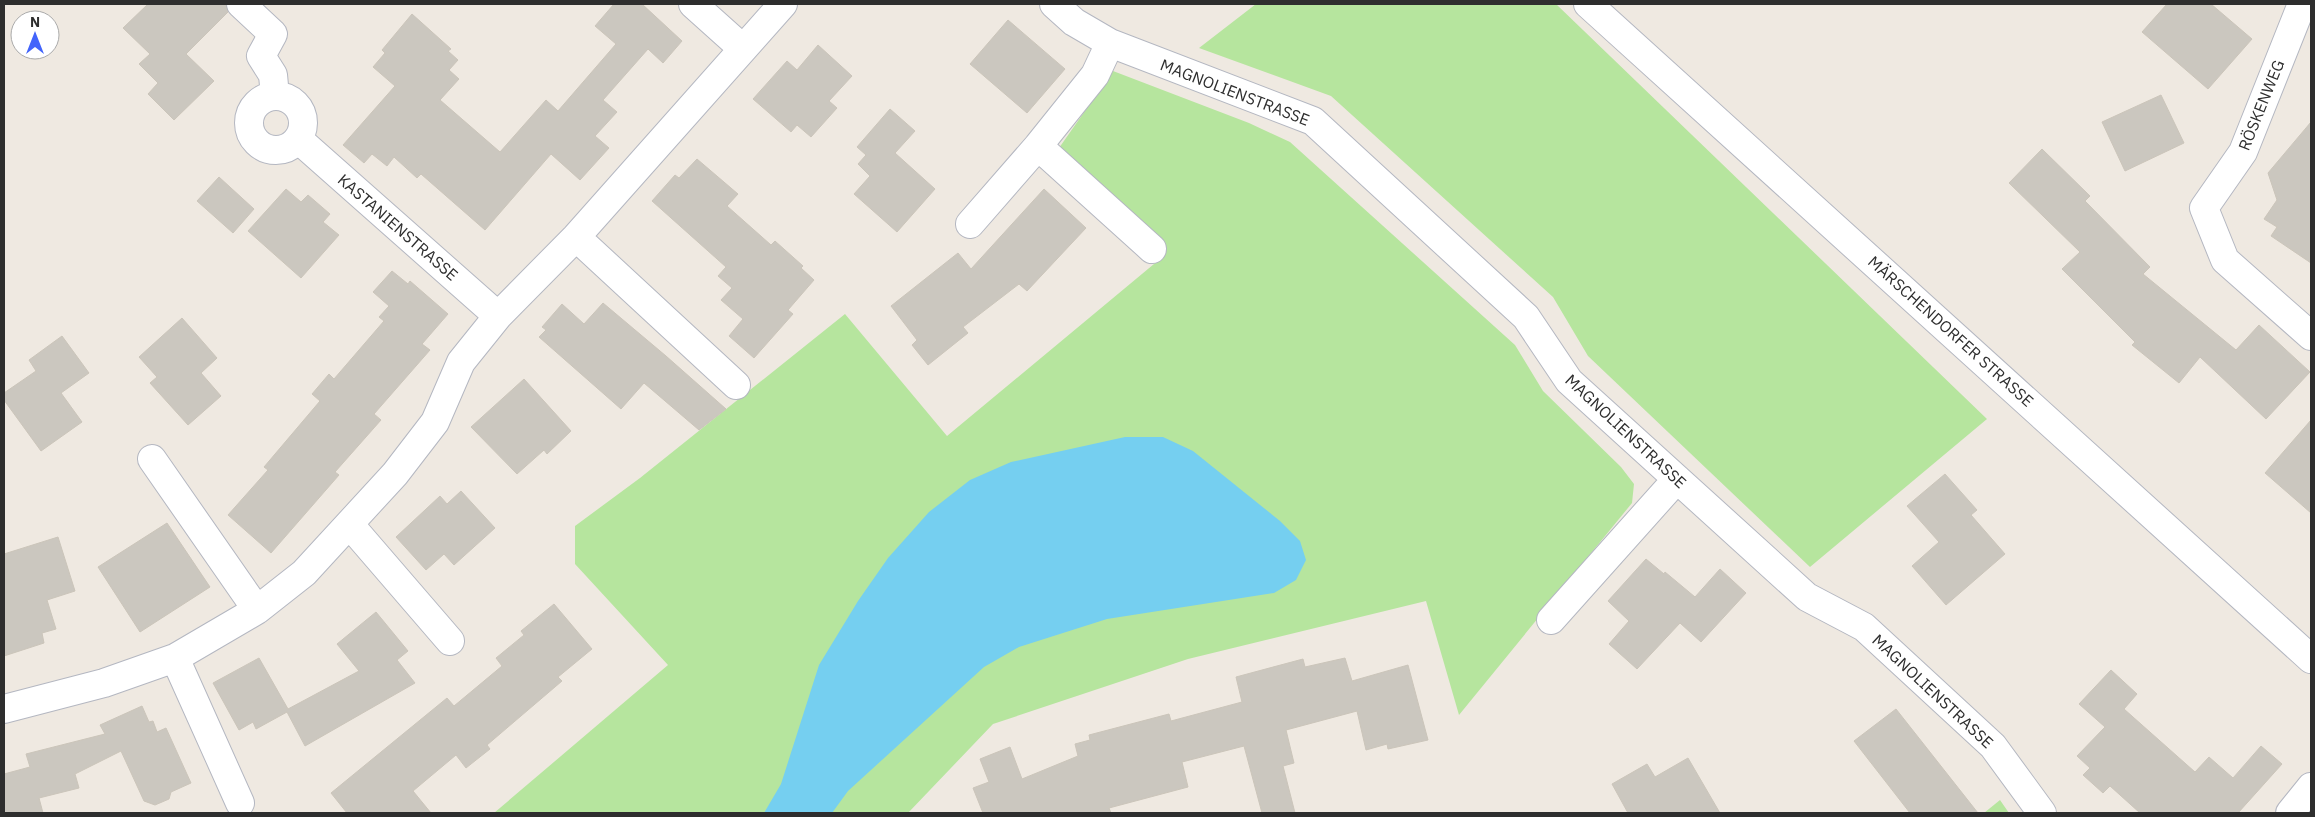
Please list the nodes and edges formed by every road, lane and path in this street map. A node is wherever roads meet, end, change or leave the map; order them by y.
1 (241, 4) edge
2 (693, 4) edge
3 (783, 4) edge
4 (1054, 4) edge
5 (1588, 4) edge
6 (2302, 4) edge
7 (1110, 43) junction
8 (742, 48) junction
9 (274, 96) junction
10 (298, 139) junction
11 (1038, 146) junction
12 (970, 224) dead end
13 (576, 237) junction
14 (1152, 249) dead end
15 (498, 316) junction
16 (2311, 336) edge
17 (736, 385) dead end
18 (152, 459) dead end
19 (1677, 479) junction
20 (350, 525) junction
21 (257, 610) junction
22 (1551, 620) dead end
23 (450, 641) dead end
24 (176, 658) junction
25 (2311, 659) edge
26 (4, 709) edge
27 (2311, 787) edge
28 (240, 803) dead end
29 (2042, 813) edge
30 (2290, 813) edge

1 - 9 street
2 - 8 street
3 - 8 street
4 - 7 street, MAGNOLIENSTRASSE
5 - 25 street, MÄRSCHENDORFER STRASSE
6 - 16 street, RÖSKENWEG
7 - 11 street
7 - 19 street, MAGNOLIENSTRASSE
8 - 13 street
9 - 10 street
9 - 10 street
10 - 15 street, KASTANIENSTRASSE
11 - 12 street
11 - 14 street
13 - 15 street
13 - 17 street
15 - 20 street
18 - 21 street
19 - 22 street
19 - 29 street, MAGNOLIENSTRASSE
20 - 21 street
20 - 23 street
21 - 24 street
24 - 26 street
24 - 28 street
27 - 30 street

